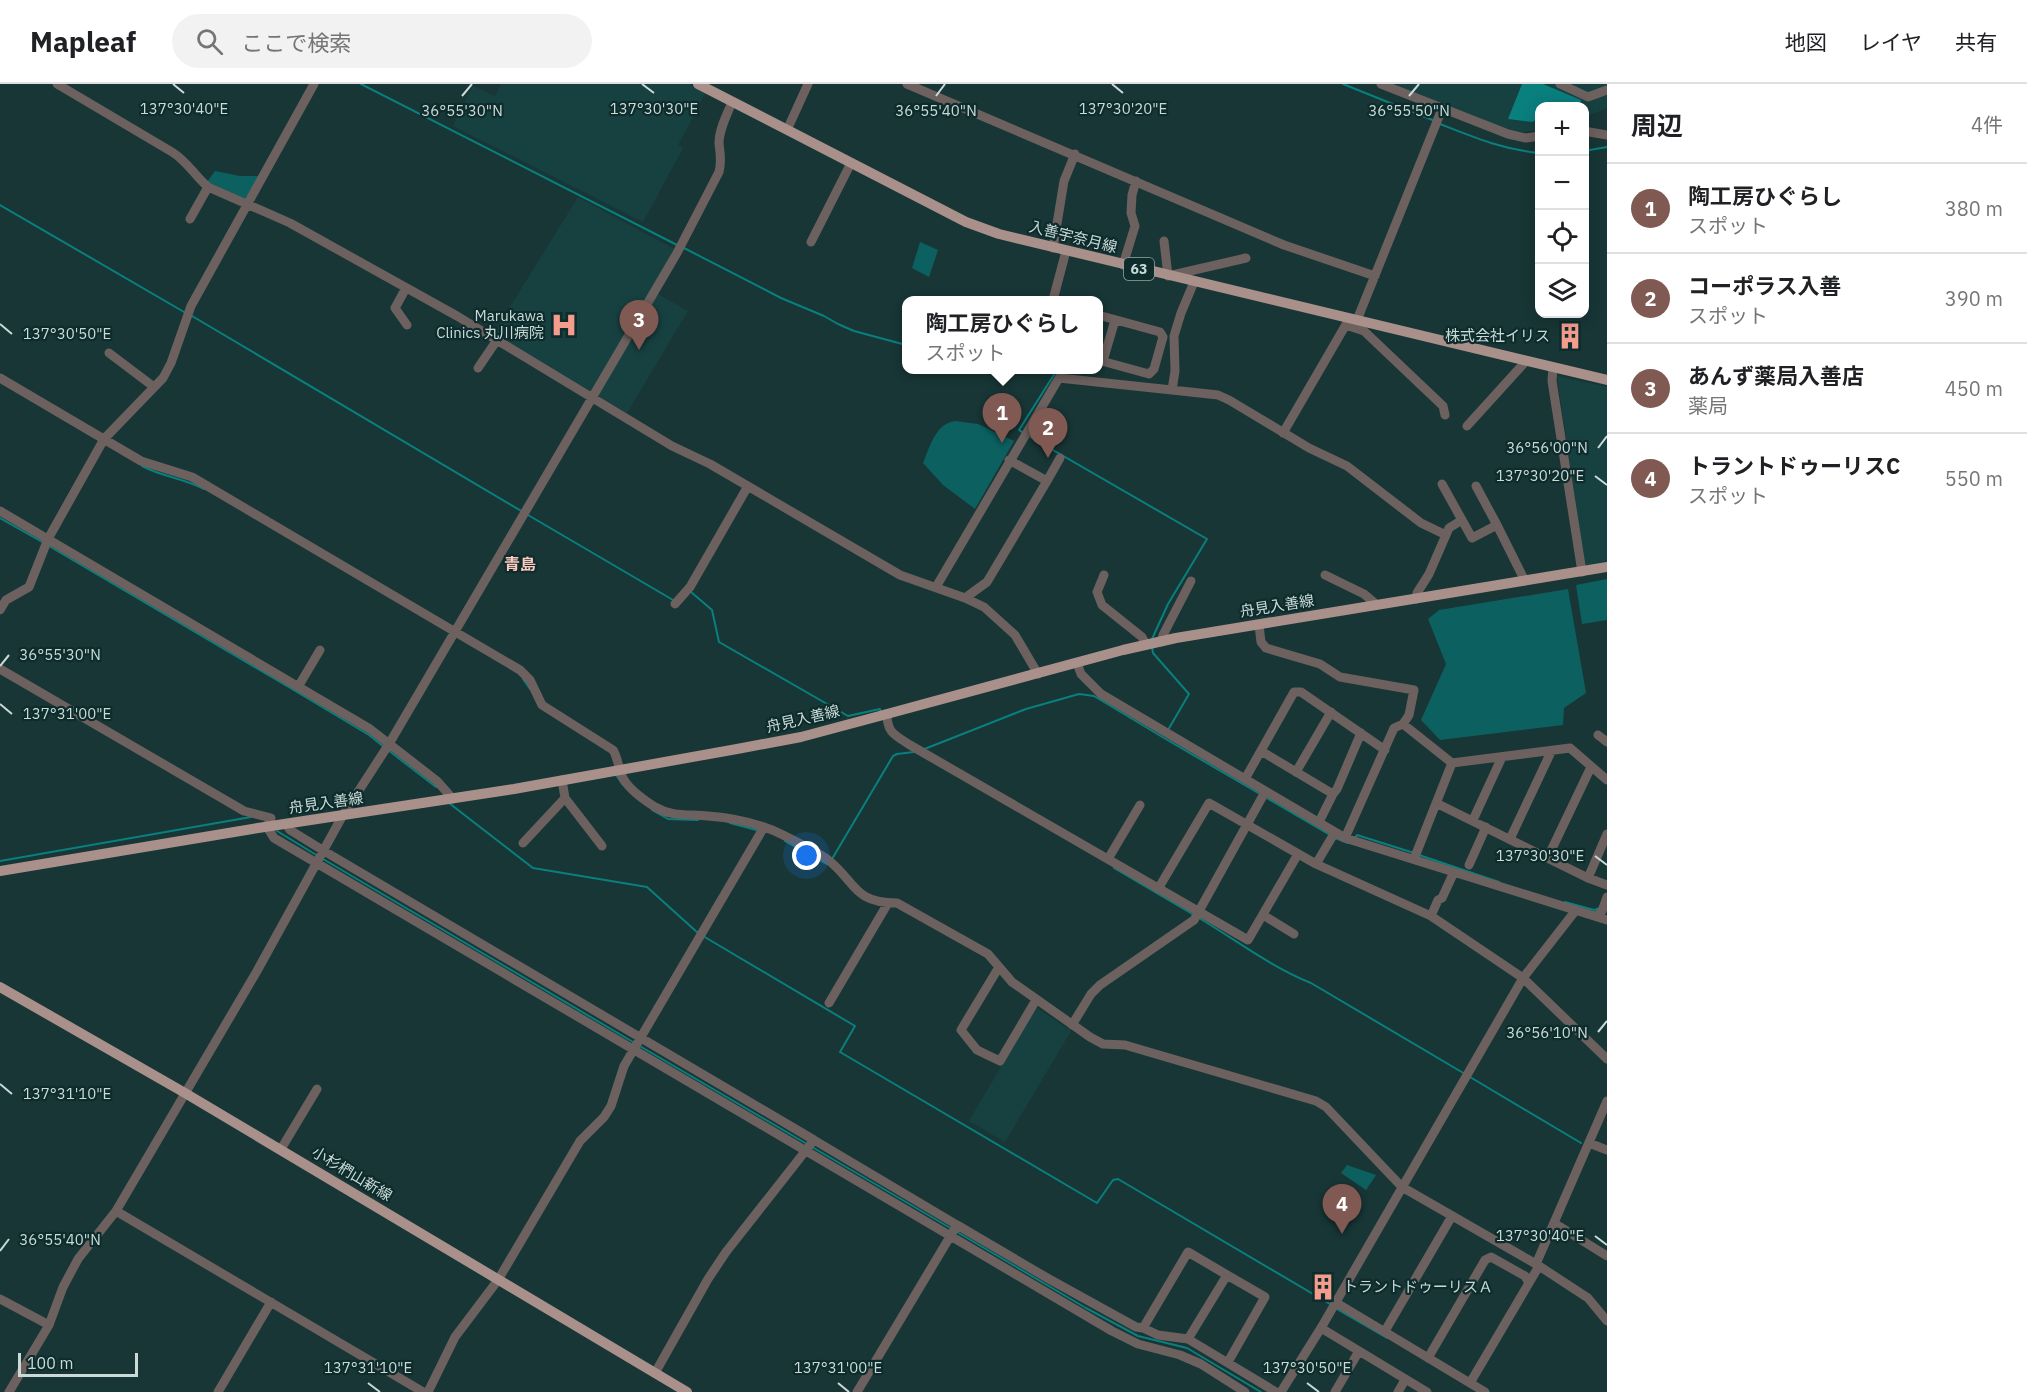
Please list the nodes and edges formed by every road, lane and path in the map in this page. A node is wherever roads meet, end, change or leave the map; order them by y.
1 (57, 84) edge
2 (314, 84) edge
3 (698, 84) edge
4 (808, 84) edge
5 (907, 84) edge
6 (1381, 84) edge
7 (1560, 84) edge
8 (1607, 90) edge
9 (732, 102) junction
10 (1442, 109) junction
11 (787, 130) junction
12 (1589, 132) edge
13 (1607, 135) edge
14 (1535, 136) edge
15 (1075, 154) junction
16 (851, 163) junction
17 (1136, 181) junction
18 (208, 187) junction
19 (248, 204) junction
20 (190, 219) dead end
21 (1164, 241) dead end
22 (811, 242) dead end
23 (1053, 248) junction
24 (1066, 251) junction
25 (1246, 258) dead end
26 (1123, 265) junction
27 (1168, 276) junction
28 (1375, 276) junction
29 (1194, 282) junction
30 (406, 288) junction
31 (1054, 296) edge
32 (1103, 316) edge
33 (1115, 320) junction
34 (1351, 321) junction
35 (407, 325) dead end
36 (497, 340) junction
37 (109, 353) dead end
38 (1103, 355) edge
39 (1526, 361) junction
40 (1103, 362) edge
41 (1553, 367) junction
42 (478, 368) dead end
43 (1060, 374) edge
44 (0, 378) edge
45 (1607, 380) edge
46 (154, 387) junction
47 (1172, 390) junction
48 (593, 398) junction
49 (1445, 415) dead end
50 (1467, 426) dead end
51 (1283, 433) junction
52 (104, 439) junction
53 (1060, 458) dead end
54 (1010, 460) junction
55 (1047, 481) junction
56 (1442, 484) dead end
57 (748, 486) junction
58 (1476, 486) dead end
59 (0, 511) edge
60 (1462, 520) junction
61 (1497, 525) junction
62 (1446, 535) junction
63 (48, 539) junction
64 (1607, 567) edge
65 (1582, 572) junction
66 (1104, 575) dead end
67 (1325, 575) dead end
68 (1191, 581) dead end
69 (1525, 581) junction
70 (936, 587) junction
71 (965, 598) junction
72 (1416, 599) junction
73 (675, 604) dead end
74 (1377, 605) junction
75 (0, 610) edge
76 (1259, 625) junction
77 (455, 632) junction
78 (1161, 642) junction
79 (1146, 645) junction
80 (320, 650) dead end
81 (1077, 663) junction
82 (0, 669) edge
83 (1038, 674) junction
84 (298, 687) junction
85 (1331, 712) junction
86 (887, 714) junction
87 (1403, 723) junction
88 (1361, 733) junction
89 (1598, 735) dead end
90 (1607, 742) edge
91 (389, 744) junction
92 (1385, 750) junction
93 (1261, 751) junction
94 (1551, 752) junction
95 (1502, 757) junction
96 (1452, 763) junction
97 (1591, 767) junction
98 (621, 770) junction
99 (1296, 772) junction
100 (1245, 779) junction
101 (562, 780) junction
102 (1607, 780) edge
103 (1265, 792) junction
104 (1333, 794) junction
105 (565, 798) junction
106 (453, 799) junction
107 (1436, 803) junction
108 (1140, 806) dead end
109 (343, 815) junction
110 (1473, 820) junction
111 (1318, 822) junction
112 (286, 824) junction
113 (1248, 825) junction
114 (267, 826) junction
115 (1486, 826) junction
116 (764, 827) junction
117 (1335, 832) junction
118 (1607, 834) edge
119 (1345, 838) junction
120 (1510, 839) junction
121 (523, 843) dead end
122 (602, 846) dead end
123 (1298, 854) junction
124 (320, 857) junction
125 (1548, 857) junction
126 (1108, 859) junction
127 (1414, 859) junction
128 (1316, 864) junction
129 (1469, 865) dead end
130 (0, 871) edge
131 (1454, 872) junction
132 (1588, 878) junction
133 (1607, 885) edge
134 (1158, 889) junction
135 (1607, 897) edge
136 (888, 903) junction
137 (1576, 910) junction
138 (1198, 912) junction
139 (1263, 915) junction
140 (1431, 915) junction
141 (1597, 916) junction
142 (1607, 920) edge
143 (1294, 934) dead end
144 (999, 968) junction
145 (1523, 978) junction
146 (0, 987) edge
147 (1036, 1000) junction
148 (829, 1003) dead end
149 (1071, 1025) junction
150 (640, 1039) junction
151 (633, 1050) junction
152 (1607, 1059) edge
153 (317, 1089) dead end
154 (185, 1093) junction
155 (1607, 1101) edge
156 (814, 1140) junction
157 (1589, 1143) junction
158 (281, 1149) junction
159 (1607, 1150) edge
160 (807, 1152) junction
161 (1402, 1187) junction
162 (116, 1211) junction
163 (1452, 1216) junction
164 (1554, 1223) junction
165 (957, 1225) junction
166 (950, 1236) junction
167 (1607, 1256) edge
168 (1537, 1265) junction
169 (1227, 1275) junction
170 (498, 1280) junction
171 (1528, 1282) junction
172 (0, 1299) edge
173 (271, 1302) junction
174 (1335, 1302) junction
175 (1607, 1321) edge
176 (49, 1324) junction
177 (1143, 1328) junction
178 (1321, 1328) junction
179 (1385, 1331) junction
180 (1188, 1339) junction
181 (1359, 1351) junction
182 (1428, 1358) junction
183 (1228, 1362) junction
184 (655, 1373) junction
185 (1405, 1380) junction
186 (1470, 1383) junction
187 (9, 1392) edge
188 (218, 1392) edge
189 (423, 1392) edge
190 (428, 1392) edge
191 (687, 1392) edge
192 (857, 1392) edge
193 (1245, 1392) edge
194 (1276, 1392) edge
195 (1281, 1392) edge
196 (1335, 1392) edge
197 (1398, 1392) edge
198 (1427, 1392) edge
199 (1485, 1392) edge

1 - 18 street
2 - 19 street
3 - 9 main road, 入善宇奈月線 / 63
4 - 11 street
5 - 15 street
6 - 10 street
7 - 8 street
9 - 11 main road, 入善宇奈月線 / 63
9 - 48 street
10 - 14 street
10 - 28 street
11 - 16 main road, 入善宇奈月線 / 63
12 - 13 street
15 - 17 street
15 - 23 street
16 - 22 street
16 - 23 main road, 入善宇奈月線 / 63
17 - 26 street
17 - 28 street
18 - 19 street
18 - 20 street
19 - 30 street
19 - 46 street
21 - 27 street
23 - 24 main road, 入善宇奈月線 / 63
24 - 26 main road, 入善宇奈月線 / 63
24 - 31 street
25 - 27 street
26 - 27 main road, 入善宇奈月線 / 63
27 - 29 main road, 入善宇奈月線 / 63
28 - 34 street
29 - 34 main road, 入善宇奈月線 / 63
29 - 47 street
30 - 35 street
30 - 36 street
32 - 33 street
33 - 38 street
33 - 40 street
34 - 39 main road, 入善宇奈月線 / 63
34 - 49 street
34 - 51 street
36 - 42 street
36 - 48 street
37 - 46 street
39 - 41 main road, 入善宇奈月線 / 63
39 - 50 street
41 - 45 main road, 入善宇奈月線 / 63
41 - 65 street
43 - 47 street
43 - 54 street
44 - 52 street
46 - 52 street
47 - 51 street
48 - 57 street
48 - 77 street
51 - 62 street
52 - 63 street
52 - 77 street
53 - 55 street
54 - 55 street
54 - 70 street
55 - 71 street
56 - 60 street
57 - 70 street
57 - 73 street
58 - 61 street
59 - 63 street
60 - 61 street
60 - 62 street
61 - 69 street
62 - 72 street
63 - 75 street
63 - 84 street
64 - 65 main road, 舟見入善線
65 - 69 main road, 舟見入善線
66 - 79 street
67 - 74 street
68 - 78 street
69 - 72 main road, 舟見入善線
70 - 71 street
71 - 83 street
72 - 74 main road, 舟見入善線
74 - 76 main road, 舟見入善線
76 - 78 main road, 舟見入善線
76 - 87 street
77 - 91 street
77 - 98 street
78 - 79 main road, 舟見入善線
79 - 81 main road, 舟見入善線
80 - 84 street
81 - 83 main road, 舟見入善線
81 - 100 street
82 - 114 street
83 - 86 main road, 舟見入善線
84 - 91 street
85 - 88 street
85 - 93 street
85 - 99 street
86 - 98 main road, 舟見入善線
86 - 126 street
87 - 92 street
87 - 96 street
88 - 92 street
88 - 104 street
89 - 90 street
91 - 106 street
91 - 109 street
92 - 119 street
93 - 99 street
93 - 100 street
94 - 95 street
94 - 97 street
94 - 120 street
95 - 96 street
95 - 110 street
96 - 107 street
97 - 102 street
97 - 125 street
98 - 101 main road, 舟見入善線
98 - 116 street
99 - 104 street
100 - 103 street
101 - 105 street
101 - 106 main road, 舟見入善線
103 - 111 street
103 - 113 street
104 - 111 street
105 - 121 street
105 - 122 street
106 - 109 main road, 舟見入善線
107 - 110 street
107 - 127 street
108 - 126 street
109 - 112 main road, 舟見入善線
109 - 124 street
110 - 115 street
111 - 117 street
112 - 114 main road, 舟見入善線
112 - 124 street
113 - 123 street
113 - 134 street
113 - 138 street
114 - 124 street
114 - 130 main road, 舟見入善線
115 - 120 street
115 - 129 street
116 - 136 street
116 - 150 street
117 - 119 street
117 - 128 street
118 - 132 street
119 - 127 street
120 - 125 street
123 - 128 street
123 - 139 street
124 - 150 street
124 - 151 street
124 - 154 street
125 - 132 street
126 - 134 street
127 - 131 street
128 - 140 street
131 - 137 street
131 - 140 street
132 - 133 street
134 - 138 street
135 - 141 street
136 - 144 street
136 - 148 street
137 - 141 street
137 - 145 street
138 - 139 street
138 - 149 street
139 - 143 street
140 - 145 street
141 - 142 street
144 - 147 street
144 - 147 street
145 - 152 street
145 - 161 street
146 - 154 main road, 小杉椚山新線
147 - 149 street
149 - 161 street
150 - 151 street
150 - 156 street
151 - 160 street
151 - 170 street
153 - 158 street
154 - 158 main road, 小杉椚山新線
154 - 162 street
155 - 157 street
156 - 160 street
156 - 165 street
157 - 159 street
157 - 164 street
158 - 170 main road, 小杉椚山新線
160 - 166 street
160 - 184 street
161 - 163 street
161 - 174 street
162 - 173 street
162 - 176 street
163 - 168 street
163 - 179 street
164 - 167 street
164 - 168 street
165 - 166 street
165 - 177 street
166 - 192 street
166 - 193 street
168 - 171 street
168 - 175 street
169 - 177 street
169 - 180 street
169 - 183 street
170 - 184 main road, 小杉椚山新線
170 - 190 street
171 - 182 street
171 - 186 street
172 - 176 street
173 - 188 street
173 - 189 street
174 - 178 street
174 - 179 street
176 - 187 street
177 - 180 street
178 - 181 street
178 - 195 street
179 - 182 street
180 - 183 street
181 - 185 street
181 - 196 street
182 - 186 street
183 - 194 street
184 - 191 main road, 小杉椚山新線
185 - 197 street
185 - 198 street
186 - 199 street

